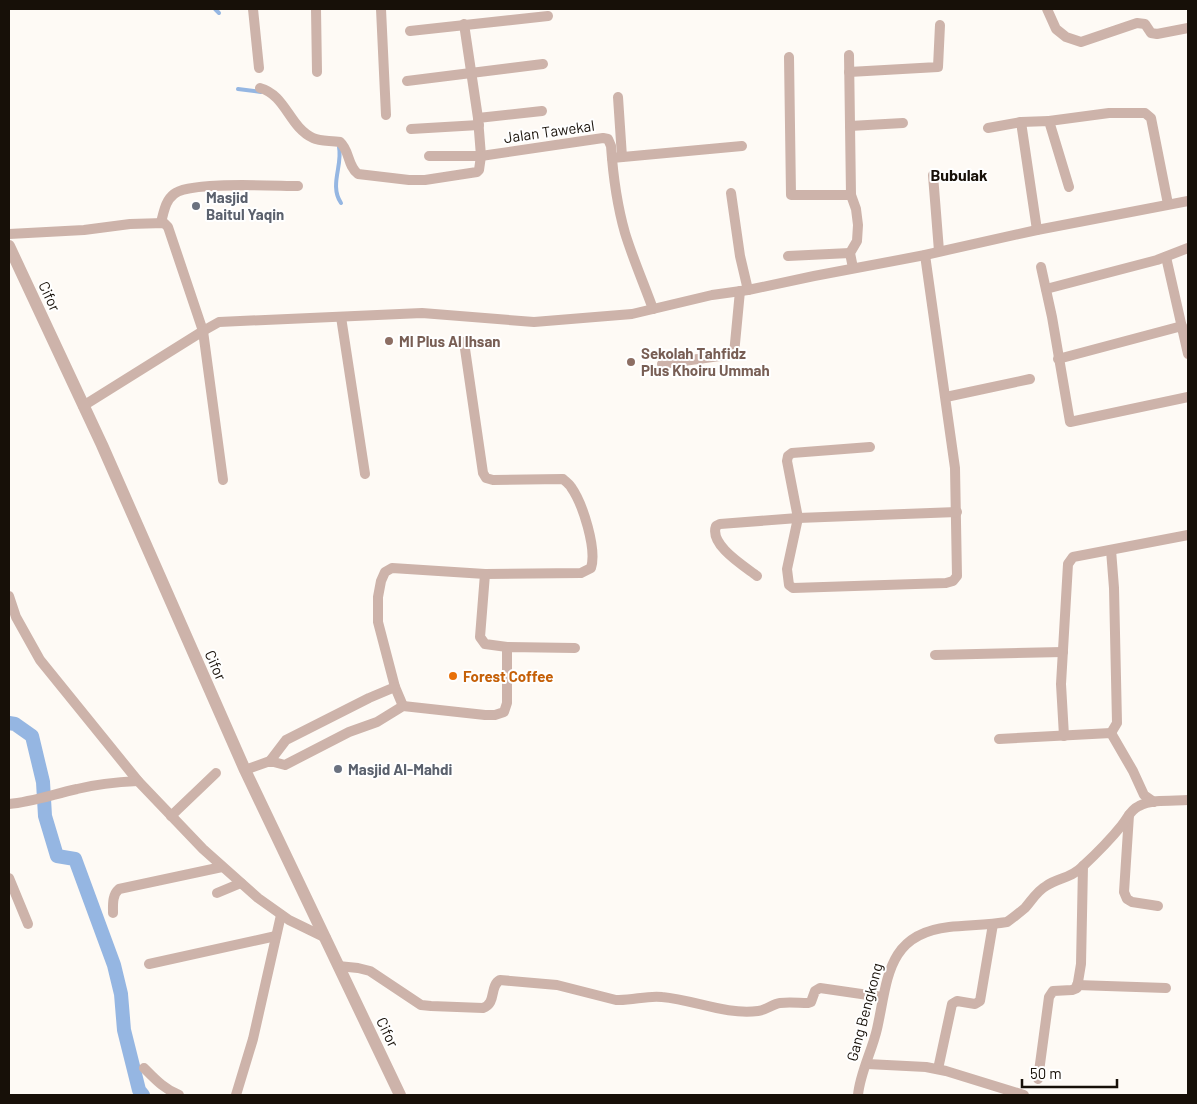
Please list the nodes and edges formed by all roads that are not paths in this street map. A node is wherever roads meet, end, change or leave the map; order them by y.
1 (253, 9) edge
2 (316, 9) edge
3 (381, 9) edge
4 (1047, 9) edge
5 (548, 16) dead end
6 (464, 24) junction
7 (940, 25) dead end
8 (1188, 28) edge
9 (410, 31) dead end
10 (849, 55) dead end
11 (789, 57) dead end
12 (543, 64) dead end
13 (259, 68) dead end
14 (317, 72) dead end
15 (849, 72) junction
16 (470, 73) junction
17 (407, 81) dead end
18 (260, 88) dead end
19 (618, 98) dead end
20 (542, 111) dead end
21 (386, 115) dead end
22 (1049, 121) junction
23 (478, 122) junction
24 (1021, 122) junction
25 (903, 123) dead end
26 (850, 126) junction
27 (988, 128) dead end
28 (411, 129) dead end
29 (742, 146) dead end
30 (429, 156) dead end
31 (481, 156) junction
32 (617, 157) junction
33 (933, 175) dead end
34 (298, 186) dead end
35 (1069, 187) dead end
36 (731, 193) dead end
37 (851, 195) junction
38 (1188, 201) edge
39 (1168, 204) junction
40 (162, 222) junction
41 (1038, 230) junction
42 (9, 234) edge
43 (9, 246) edge
44 (1188, 248) edge
45 (939, 251) junction
46 (850, 253) junction
47 (925, 255) junction
48 (788, 256) dead end
49 (1166, 257) junction
50 (1041, 267) dead end
51 (853, 268) junction
52 (1046, 289) junction
53 (744, 291) junction
54 (653, 309) junction
55 (341, 317) junction
56 (1182, 326) junction
57 (203, 332) junction
58 (464, 342) dead end
59 (1188, 354) edge
60 (1058, 359) junction
61 (662, 364) dead end
62 (1030, 379) dead end
63 (946, 397) junction
64 (1188, 398) edge
65 (83, 406) junction
66 (870, 447) dead end
67 (365, 474) dead end
68 (223, 480) dead end
69 (957, 512) junction
70 (798, 518) junction
71 (1188, 535) edge
72 (1110, 550) junction
73 (484, 574) junction
74 (757, 576) dead end
75 (9, 596) edge
76 (507, 647) junction
77 (575, 648) dead end
78 (1063, 652) junction
79 (935, 654) dead end
80 (395, 687) junction
81 (404, 706) junction
82 (1111, 733) junction
83 (1064, 736) junction
84 (999, 739) dead end
85 (270, 762) junction
86 (245, 770) junction
87 (216, 773) dead end
88 (138, 781) junction
89 (1188, 800) edge
90 (1154, 802) junction
91 (9, 804) edge
92 (1129, 813) junction
93 (171, 816) junction
94 (1083, 866) junction
95 (222, 867) junction
96 (9, 878) edge
97 (241, 883) junction
98 (217, 893) dead end
99 (1158, 906) dead end
100 (113, 913) dead end
101 (281, 916) junction
102 (28, 924) dead end
103 (993, 924) junction
104 (276, 936) junction
105 (326, 938) junction
106 (149, 964) dead end
107 (338, 966) junction
108 (1077, 985) junction
109 (1166, 988) dead end
110 (882, 997) junction
111 (867, 1064) junction
112 (144, 1068) dead end
113 (938, 1069) junction
114 (1038, 1079) dead end
115 (178, 1095) edge
116 (236, 1095) edge
117 (400, 1095) edge
118 (858, 1095) edge
119 (1024, 1095) edge

1 - 13 street
2 - 14 street
3 - 21 street
4 - 8 street
5 - 6 street
6 - 9 street
6 - 16 street
7 - 15 street
10 - 15 street
11 - 37 street
12 - 16 street
15 - 26 street
16 - 17 street
16 - 23 street
18 - 31 street
19 - 32 street
20 - 23 street
22 - 24 street
22 - 35 street
22 - 39 street
23 - 28 street
23 - 31 street
24 - 27 street
24 - 41 street
25 - 26 street
26 - 37 street
29 - 32 street
30 - 31 street
31 - 32 street, Jalan Tawekal
32 - 54 street, Jalan Tawekal
33 - 45 street
34 - 40 street
36 - 53 street
37 - 46 street
38 - 39 street
39 - 41 street
40 - 42 street
40 - 57 street
41 - 45 street
43 - 65 street, Cifor
44 - 49 street
45 - 47 street
46 - 48 street
46 - 51 street
47 - 51 street
47 - 63 street
49 - 52 street
49 - 56 street
50 - 52 street
51 - 53 street
52 - 60 street
53 - 54 street
53 - 61 street
54 - 55 street
55 - 57 street
55 - 67 street
56 - 59 street
56 - 60 street
57 - 65 street
57 - 68 street
58 - 73 street
60 - 64 street
62 - 63 street
63 - 69 street
65 - 86 street, Cifor
66 - 70 street
69 - 70 street
69 - 70 street
70 - 74 street
71 - 72 street
72 - 78 street
72 - 82 street
73 - 76 street
73 - 80 street
75 - 88 street
76 - 77 street
76 - 81 street
78 - 79 street
78 - 83 street
80 - 81 street
80 - 85 street
81 - 85 street
82 - 83 street
82 - 90 street
83 - 84 street
85 - 86 street
86 - 105 street, Cifor
87 - 93 street
88 - 91 street
88 - 93 street
89 - 90 street, Gang Bengkong
90 - 92 street, Gang Bengkong
92 - 94 street, Gang Bengkong
92 - 99 street
93 - 95 street
94 - 103 street, Gang Bengkong
94 - 108 street
95 - 97 street
95 - 100 street
96 - 102 street
97 - 98 street
97 - 101 street
101 - 104 street
101 - 105 street
103 - 110 street, Gang Bengkong
103 - 113 street
104 - 106 street
104 - 116 street
105 - 107 street, Cifor
107 - 110 street
107 - 117 street, Cifor
108 - 109 street
108 - 114 street
110 - 111 street, Gang Bengkong
111 - 113 street
111 - 118 street, Gang Bengkong
112 - 115 street
113 - 119 street

